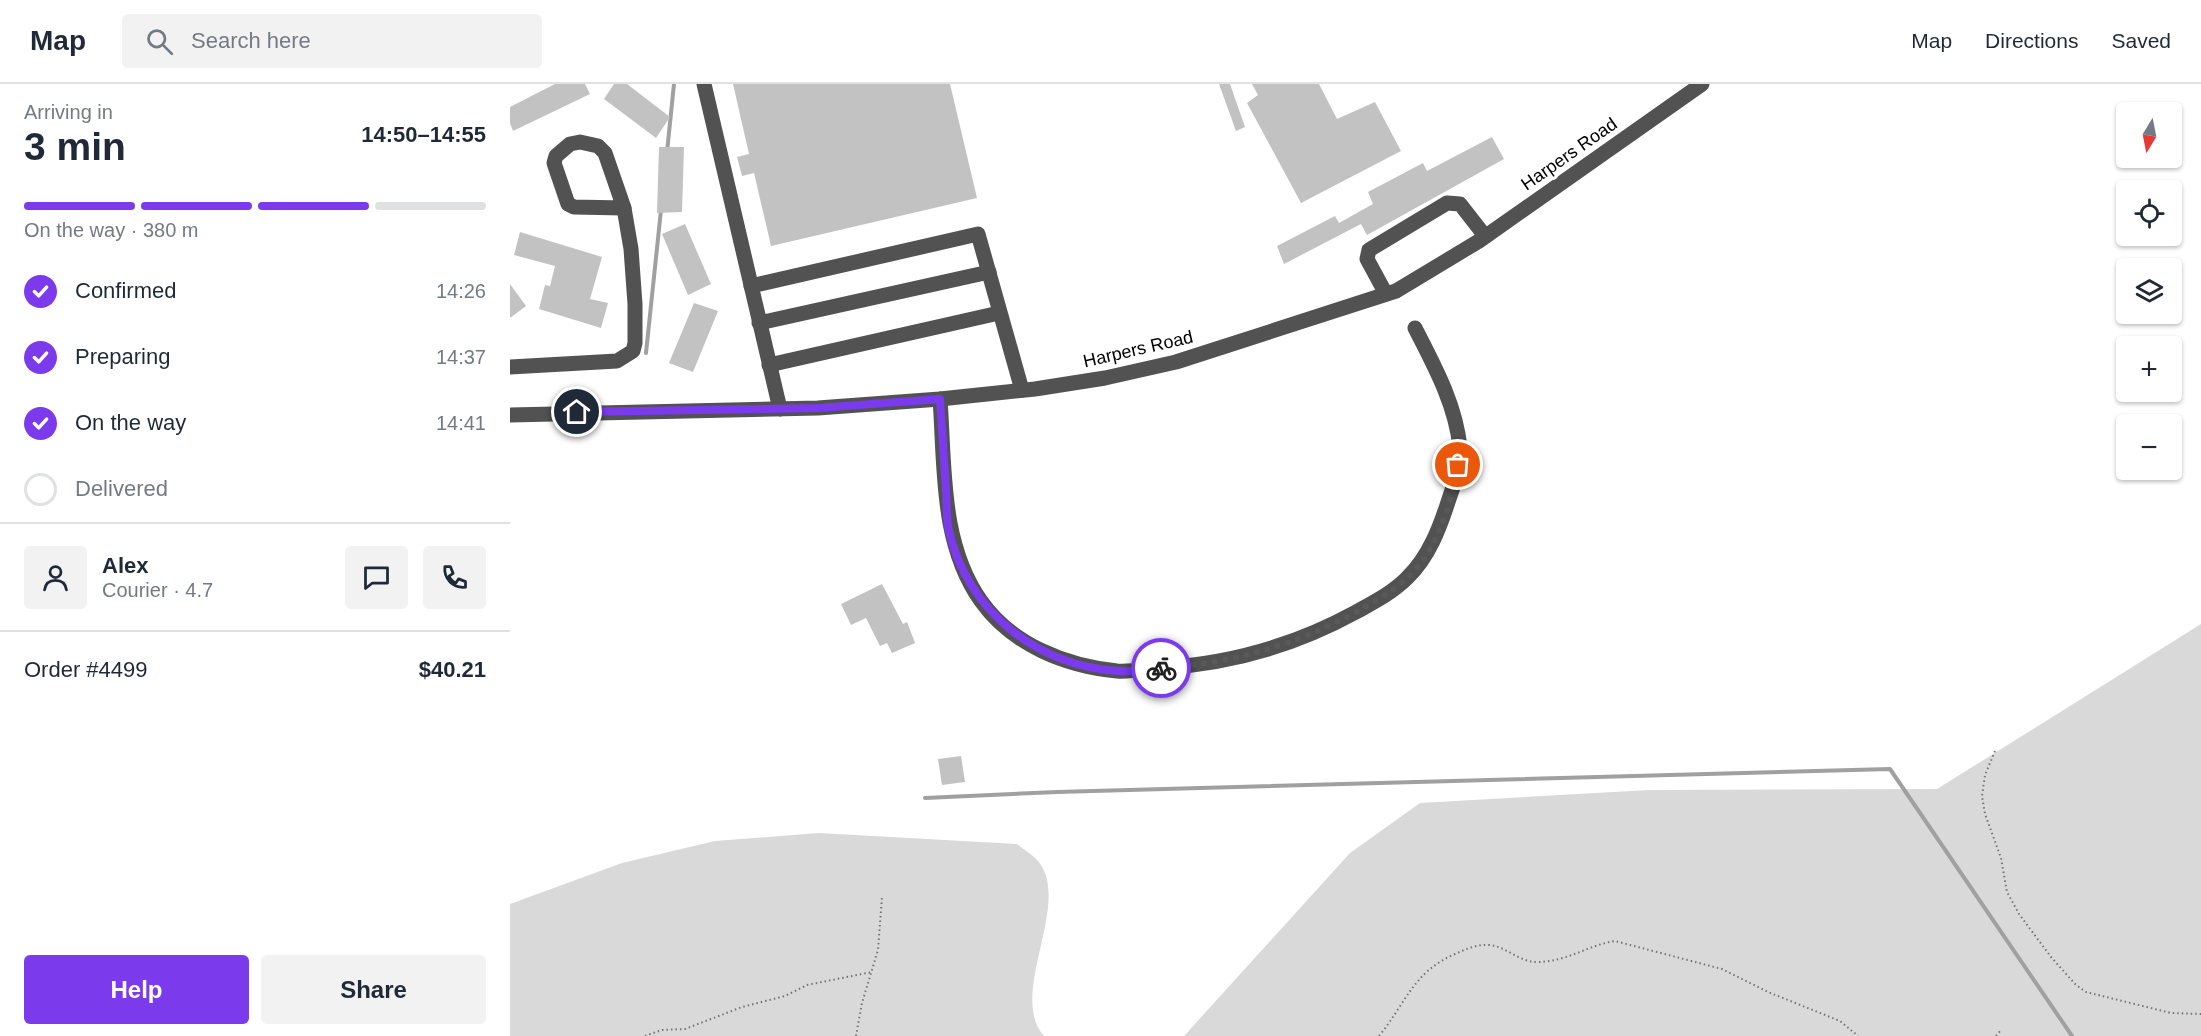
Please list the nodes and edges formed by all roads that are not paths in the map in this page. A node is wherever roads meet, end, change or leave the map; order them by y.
1 (704, 84) edge
2 (1702, 84) edge
3 (624, 208) junction
4 (1485, 236) junction
5 (989, 272) junction
6 (751, 286) junction
7 (1386, 294) junction
8 (999, 313) junction
9 (759, 323) junction
10 (1415, 328) dead end
11 (769, 365) junction
12 (510, 367) edge
13 (1022, 390) junction
14 (940, 399) junction
15 (780, 409) junction
16 (510, 415) edge

1 - 6 street
2 - 4 street, Harpers Road
3 - 3 street
3 - 12 street
4 - 7 street, Harpers Road
4 - 7 street
5 - 6 street
5 - 8 street
5 - 9 street
6 - 9 street
7 - 13 street, Harpers Road
8 - 11 street
8 - 13 street
9 - 11 street
10 - 14 street
11 - 15 street
13 - 14 street, Harpers Road
14 - 15 street, Harpers Road
15 - 16 street, Harpers Road

